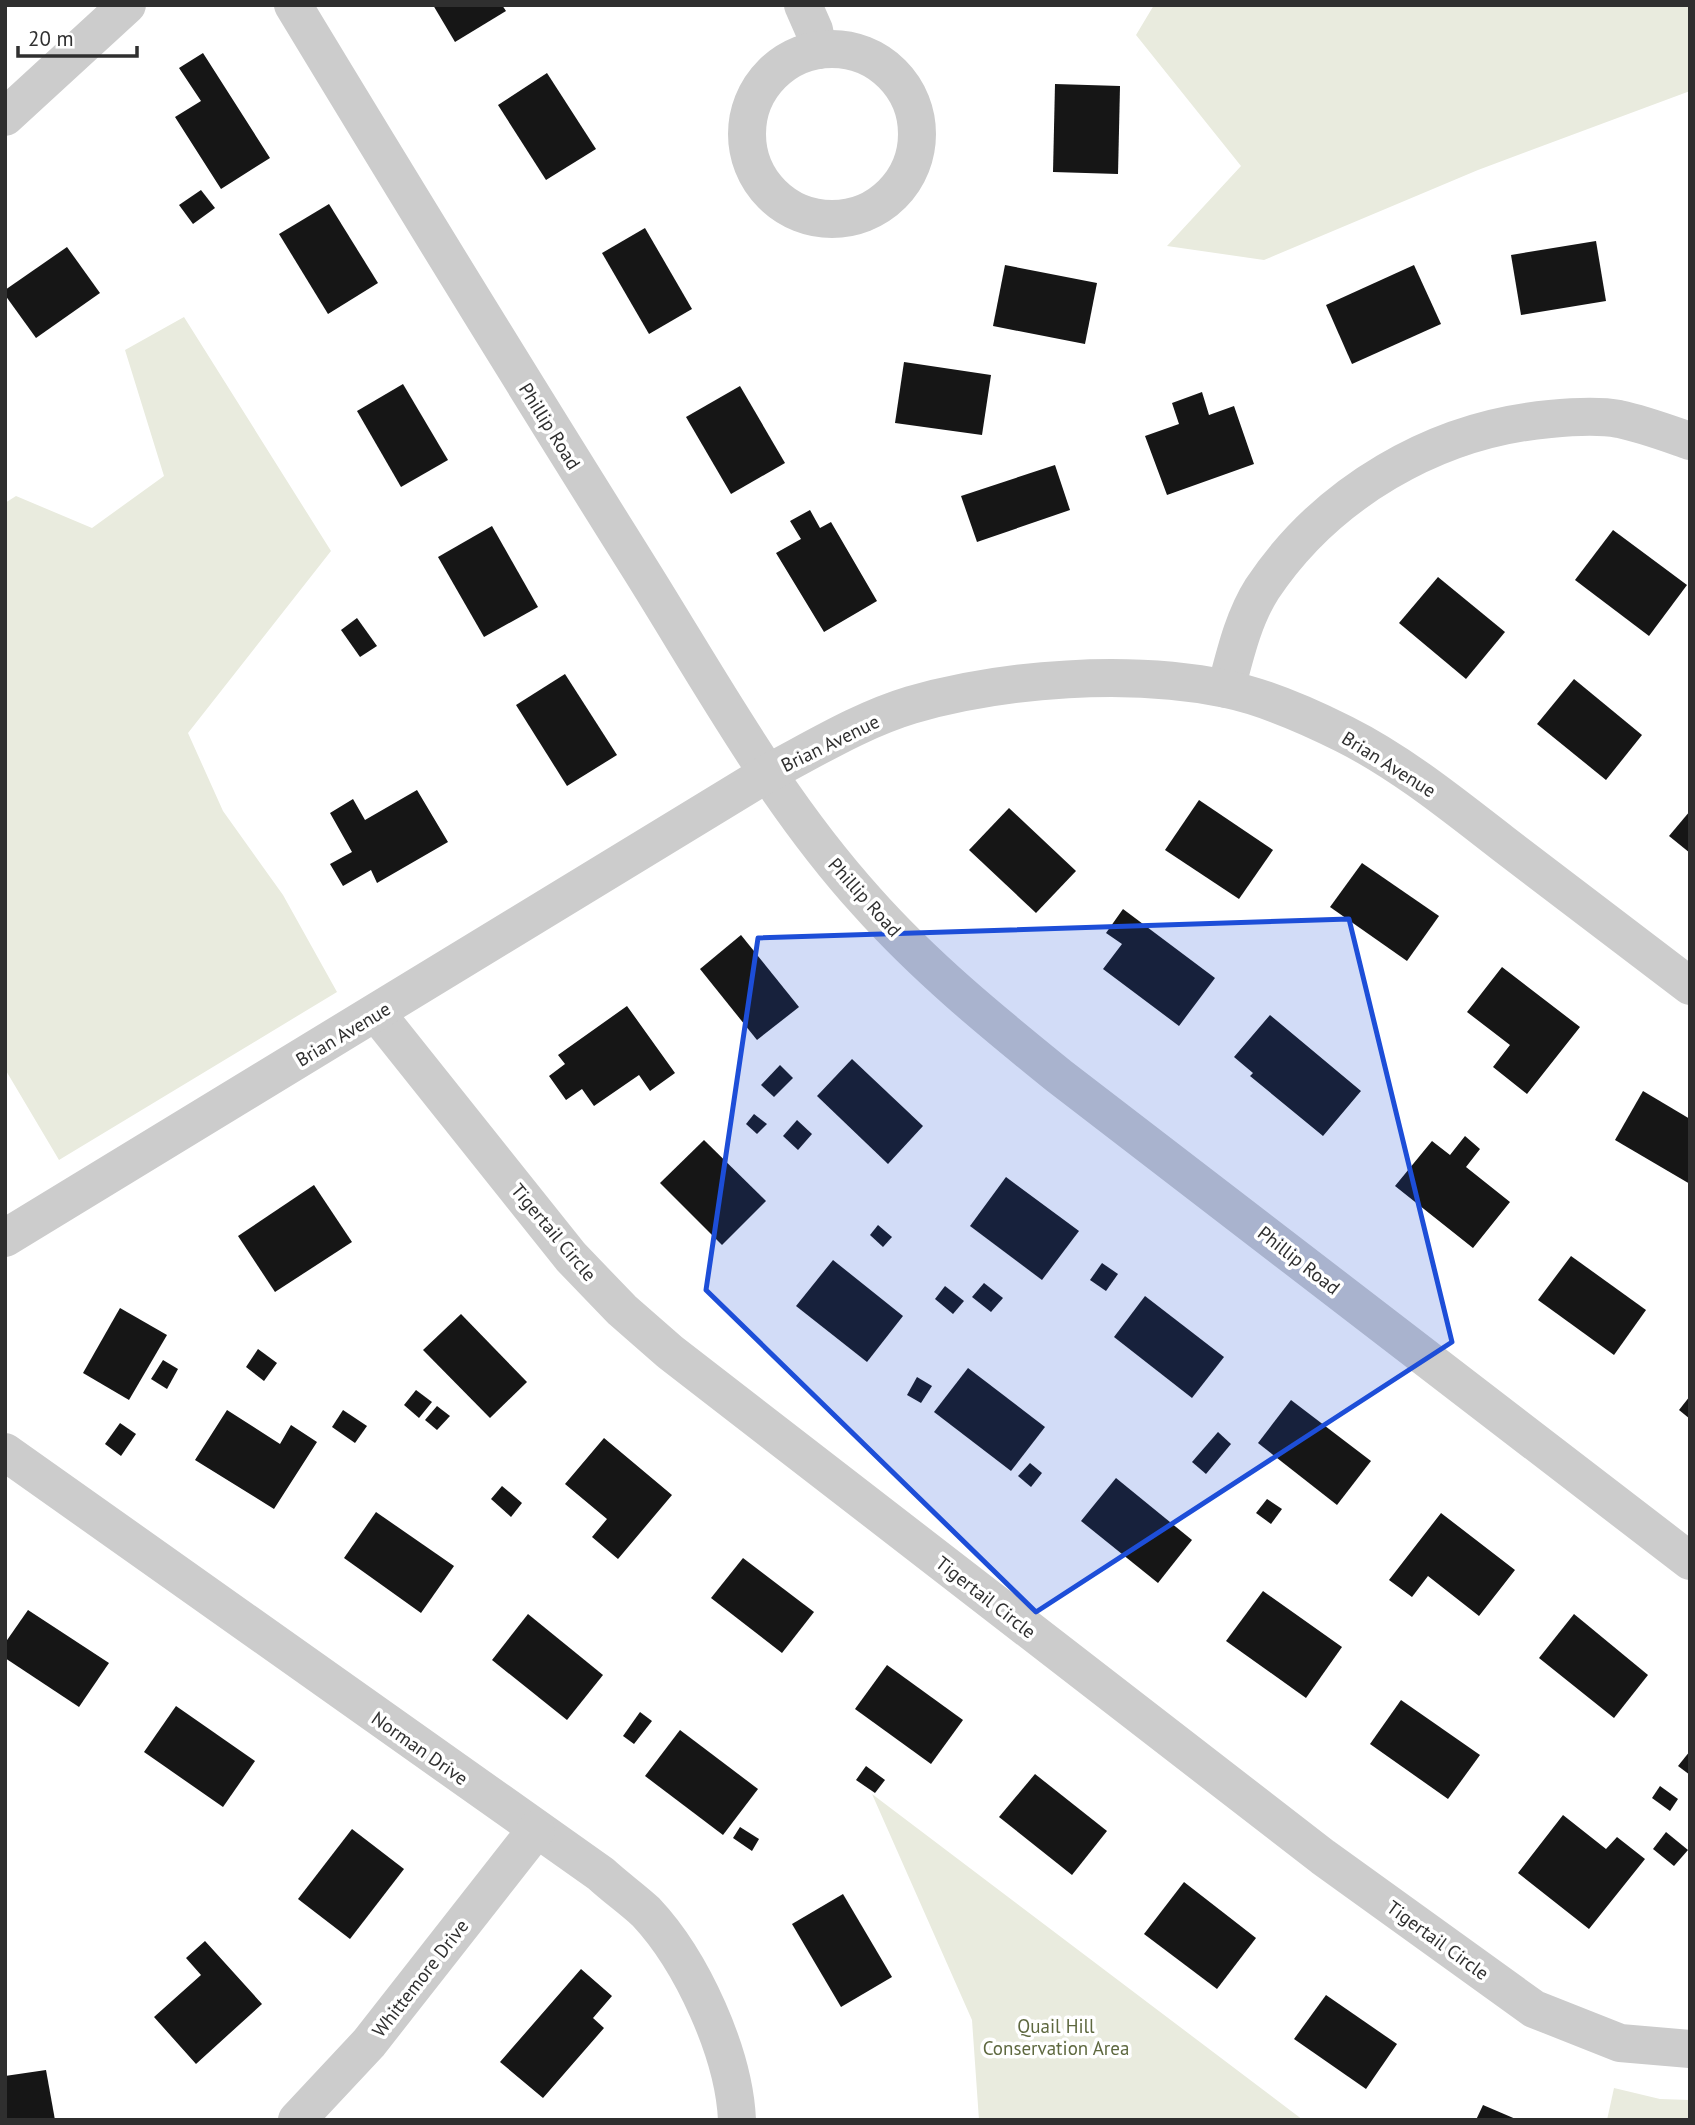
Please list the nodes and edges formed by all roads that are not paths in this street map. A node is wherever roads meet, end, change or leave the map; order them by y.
1 (127, 5) edge
2 (293, 5) edge
3 (803, 5) edge
4 (818, 50) junction
5 (5, 117) edge
6 (1690, 441) edge
7 (1227, 689) junction
8 (768, 773) junction
9 (1690, 986) edge
10 (377, 1013) junction
11 (5, 1238) edge
12 (5, 1452) edge
13 (1690, 1561) edge
14 (536, 1830) junction
15 (1690, 2049) edge
16 (297, 2120) edge
17 (737, 2120) edge

1 - 5 street
2 - 8 street, Phillip Road
3 - 4 street
4 - 4 street
6 - 7 street
7 - 8 street, Brian Avenue
7 - 9 street, Brian Avenue
8 - 10 street, Brian Avenue
8 - 13 street, Phillip Road
10 - 11 street, Brian Avenue
10 - 15 street, Tigertail Circle
12 - 14 street, Norman Drive
14 - 16 street, Whittemore Drive
14 - 17 street, Norman Drive

